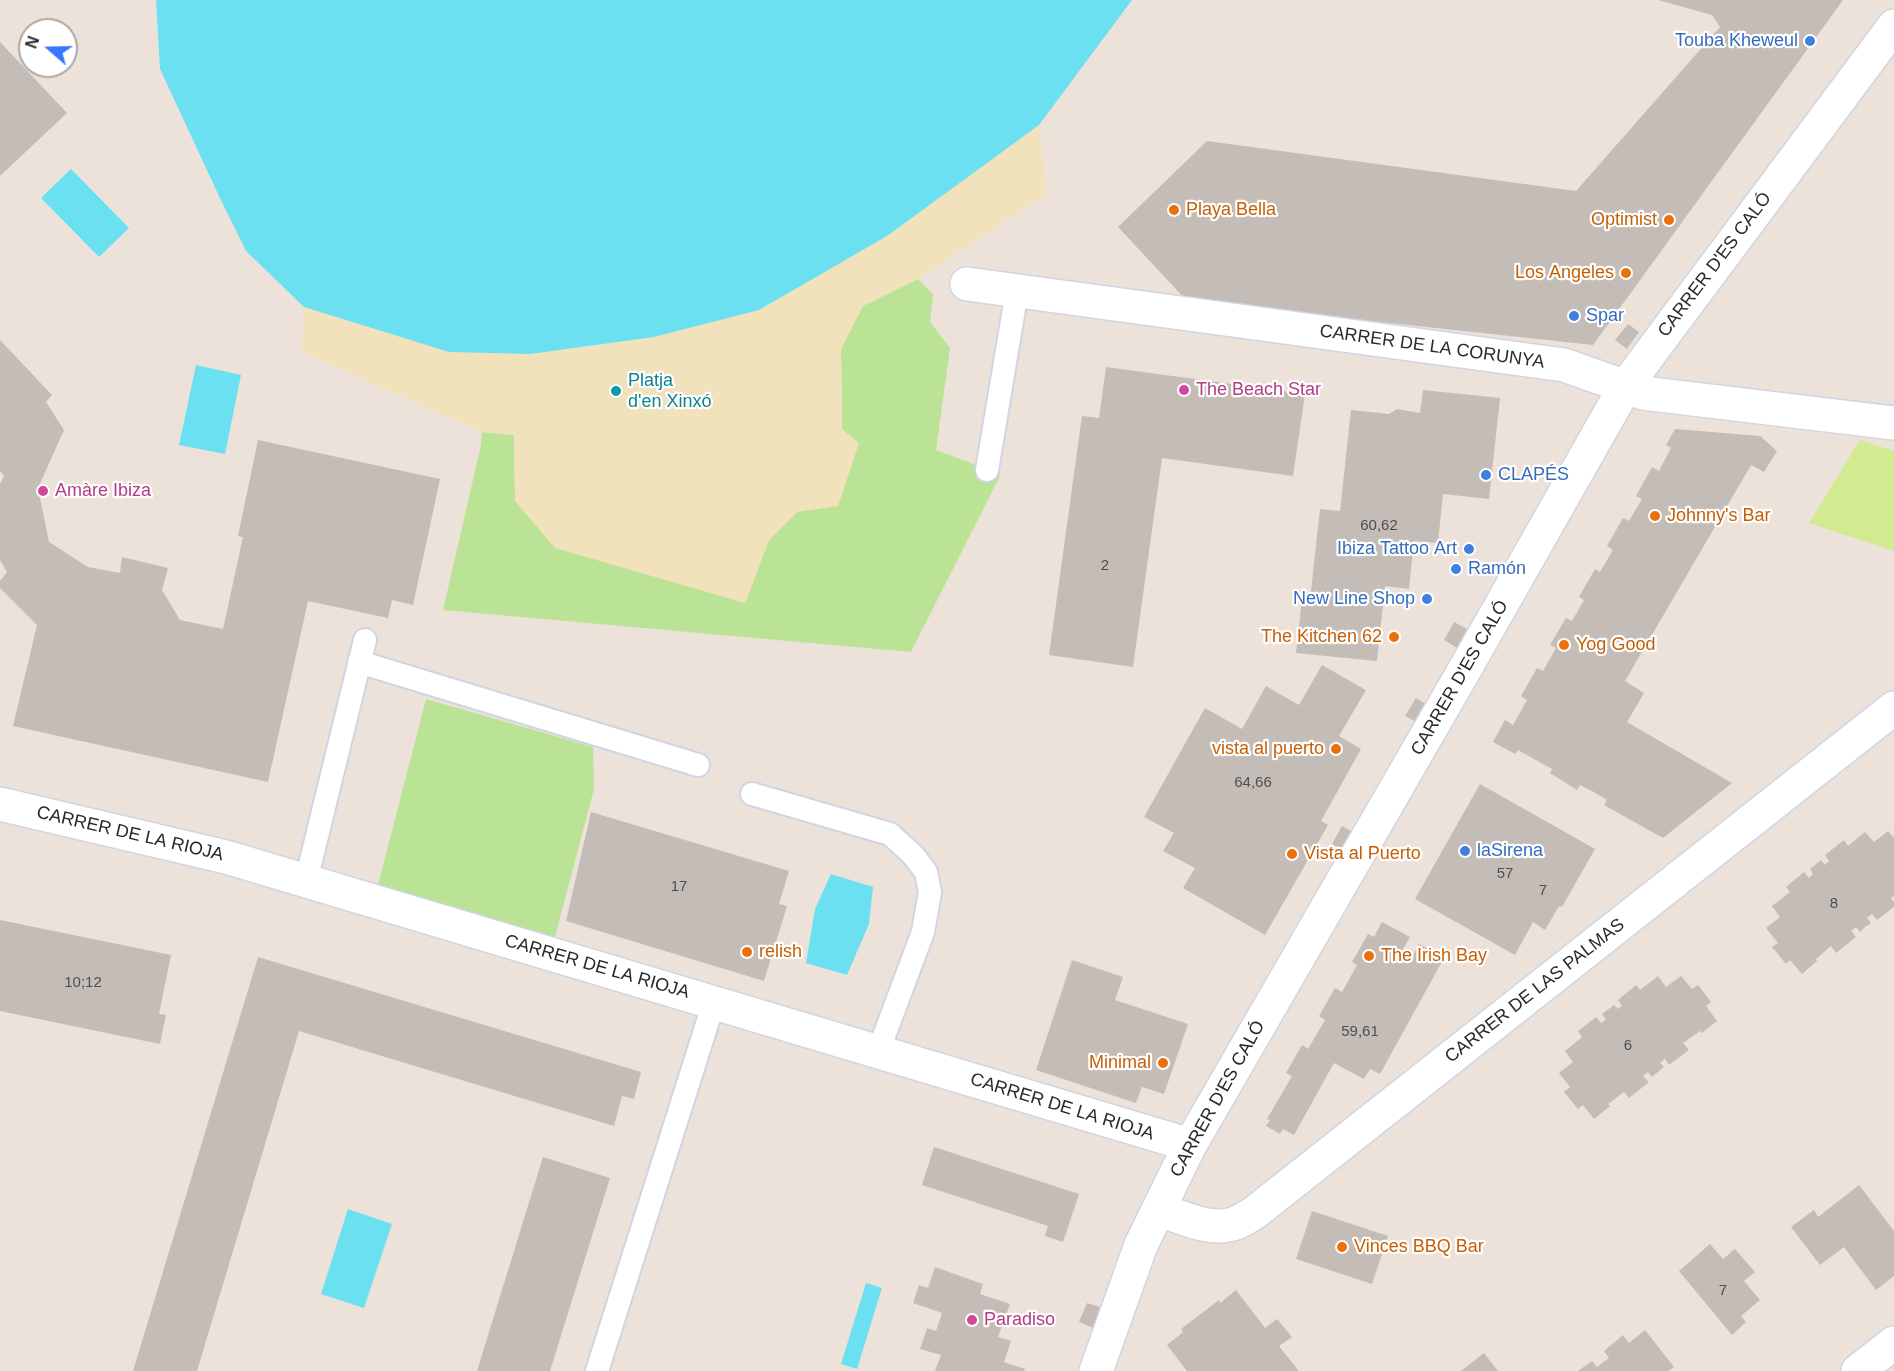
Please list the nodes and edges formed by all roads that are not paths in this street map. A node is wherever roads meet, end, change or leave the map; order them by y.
1 (1894, 26) edge
2 (967, 284) dead end
3 (1017, 291) junction
4 (1625, 387) junction
5 (1894, 423) edge
6 (987, 470) dead end
7 (365, 640) dead end
8 (359, 662) junction
9 (1894, 708) edge
10 (698, 765) dead end
11 (752, 794) dead end
12 (0, 804) edge
13 (306, 881) junction
14 (714, 1002) junction
15 (878, 1052) junction
16 (1190, 1145) junction
17 (1159, 1209) junction
18 (1894, 1343) edge
19 (597, 1371) edge
20 (1096, 1371) edge
21 (1858, 1371) edge

1 - 4 street, CARRER D'ES CALÓ
2 - 3 street, CARRER DE LA CORUNYA
3 - 4 street, CARRER DE LA CORUNYA
3 - 6 lane
4 - 5 street, CARRER DE LA CORUNYA
4 - 16 street, CARRER D'ES CALÓ
7 - 8 lane
8 - 10 lane
8 - 13 lane
9 - 17 street, CARRER DE LAS PALMAS
11 - 15 lane
12 - 13 street, CARRER DE LA RIOJA
13 - 14 street, CARRER DE LA RIOJA
14 - 15 street, CARRER DE LA RIOJA
14 - 19 lane
15 - 16 street, CARRER DE LA RIOJA
16 - 17 street, CARRER D'ES CALÓ
17 - 20 street, CARRER D'ES CALÓ
18 - 21 street

